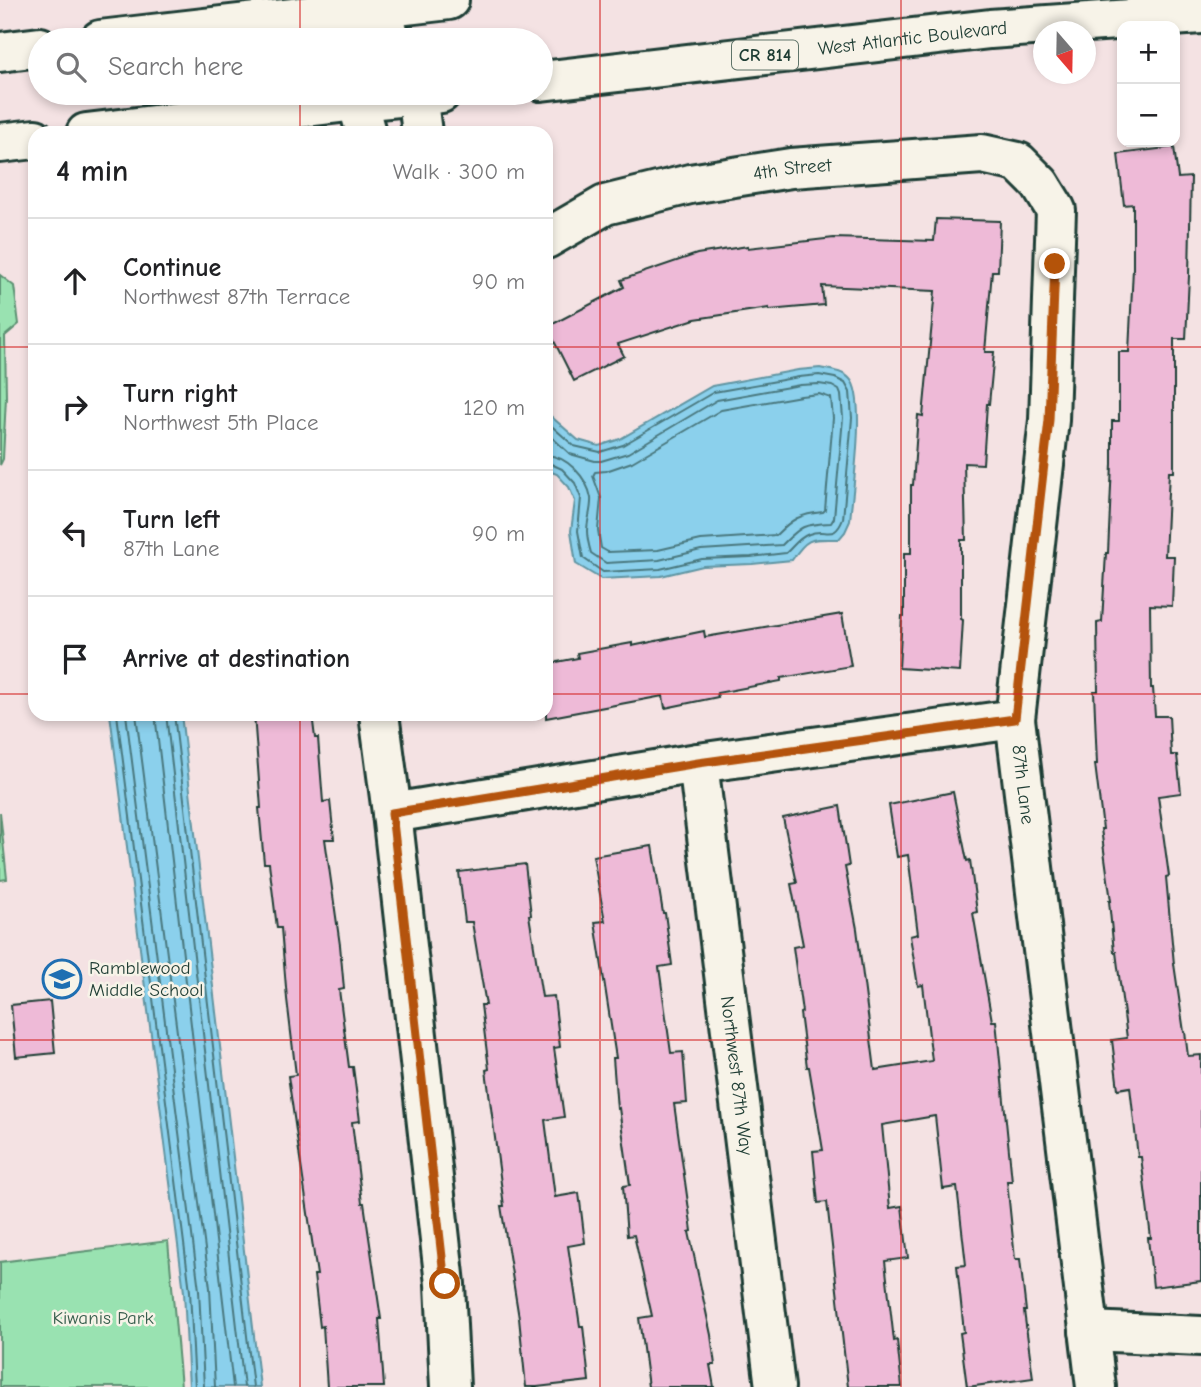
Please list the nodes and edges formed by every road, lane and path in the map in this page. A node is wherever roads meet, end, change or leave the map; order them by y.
1 (449, 0) edge
2 (1201, 14) edge
3 (379, 22) edge
4 (286, 28) edge
5 (28, 48) edge
6 (0, 52) edge
7 (553, 80) edge
8 (377, 105) edge
9 (424, 105) edge
10 (360, 109) edge
11 (166, 126) edge
12 (423, 126) edge
13 (28, 140) edge
14 (0, 143) edge
15 (1040, 184) joint
16 (553, 235) edge
17 (1015, 719) junction
18 (380, 721) edge
19 (698, 763) junction
20 (392, 813) junction
21 (1089, 1331) junction
22 (1201, 1336) edge
23 (450, 1387) edge
24 (775, 1387) edge
25 (1096, 1387) edge

1 - 3 street
2 - 7 street, West Atlantic Boulevard / CR 814
3 - 4 street
5 - 6 street
8 - 10 street
9 - 12 street
10 - 11 street
13 - 14 street
15 - 16 street, 4th Street
15 - 17 street, 87th Lane
17 - 19 street
17 - 21 street, 87th Lane
18 - 20 street
19 - 20 street
19 - 24 street, Northwest 87th Way
20 - 23 street
21 - 22 street
21 - 25 street, 87th Lane

